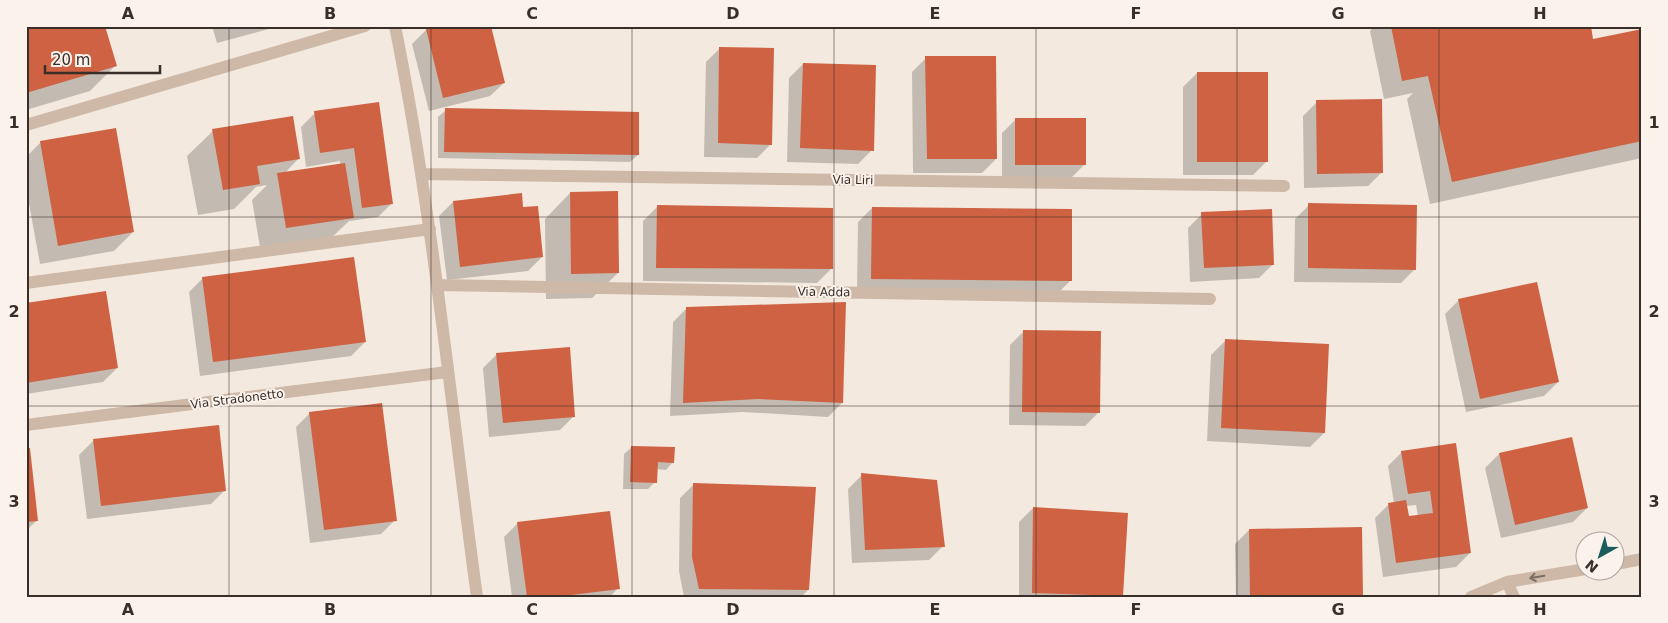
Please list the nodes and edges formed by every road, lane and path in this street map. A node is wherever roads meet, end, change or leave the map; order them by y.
1 (365, 26) edge
2 (394, 26) edge
3 (26, 125) edge
4 (422, 174) junction
5 (1284, 186) dead end
6 (430, 229) junction
7 (26, 283) edge
8 (438, 285) junction
9 (1210, 299) dead end
10 (447, 372) junction
11 (26, 425) edge
12 (1642, 559) edge
13 (1626, 562) edge
14 (1576, 571) edge
15 (1507, 582) junction
16 (477, 597) edge
17 (1471, 597) edge
18 (1514, 597) edge

1 - 3 street
2 - 4 street
4 - 5 street, Via Liri
4 - 6 street
6 - 7 street
6 - 8 street
8 - 9 street, Via Adda
8 - 10 street
10 - 11 street, Via Stradonetto
10 - 16 street
12 - 13 street
14 -> 15 street
15 - 17 street
15 - 18 street

